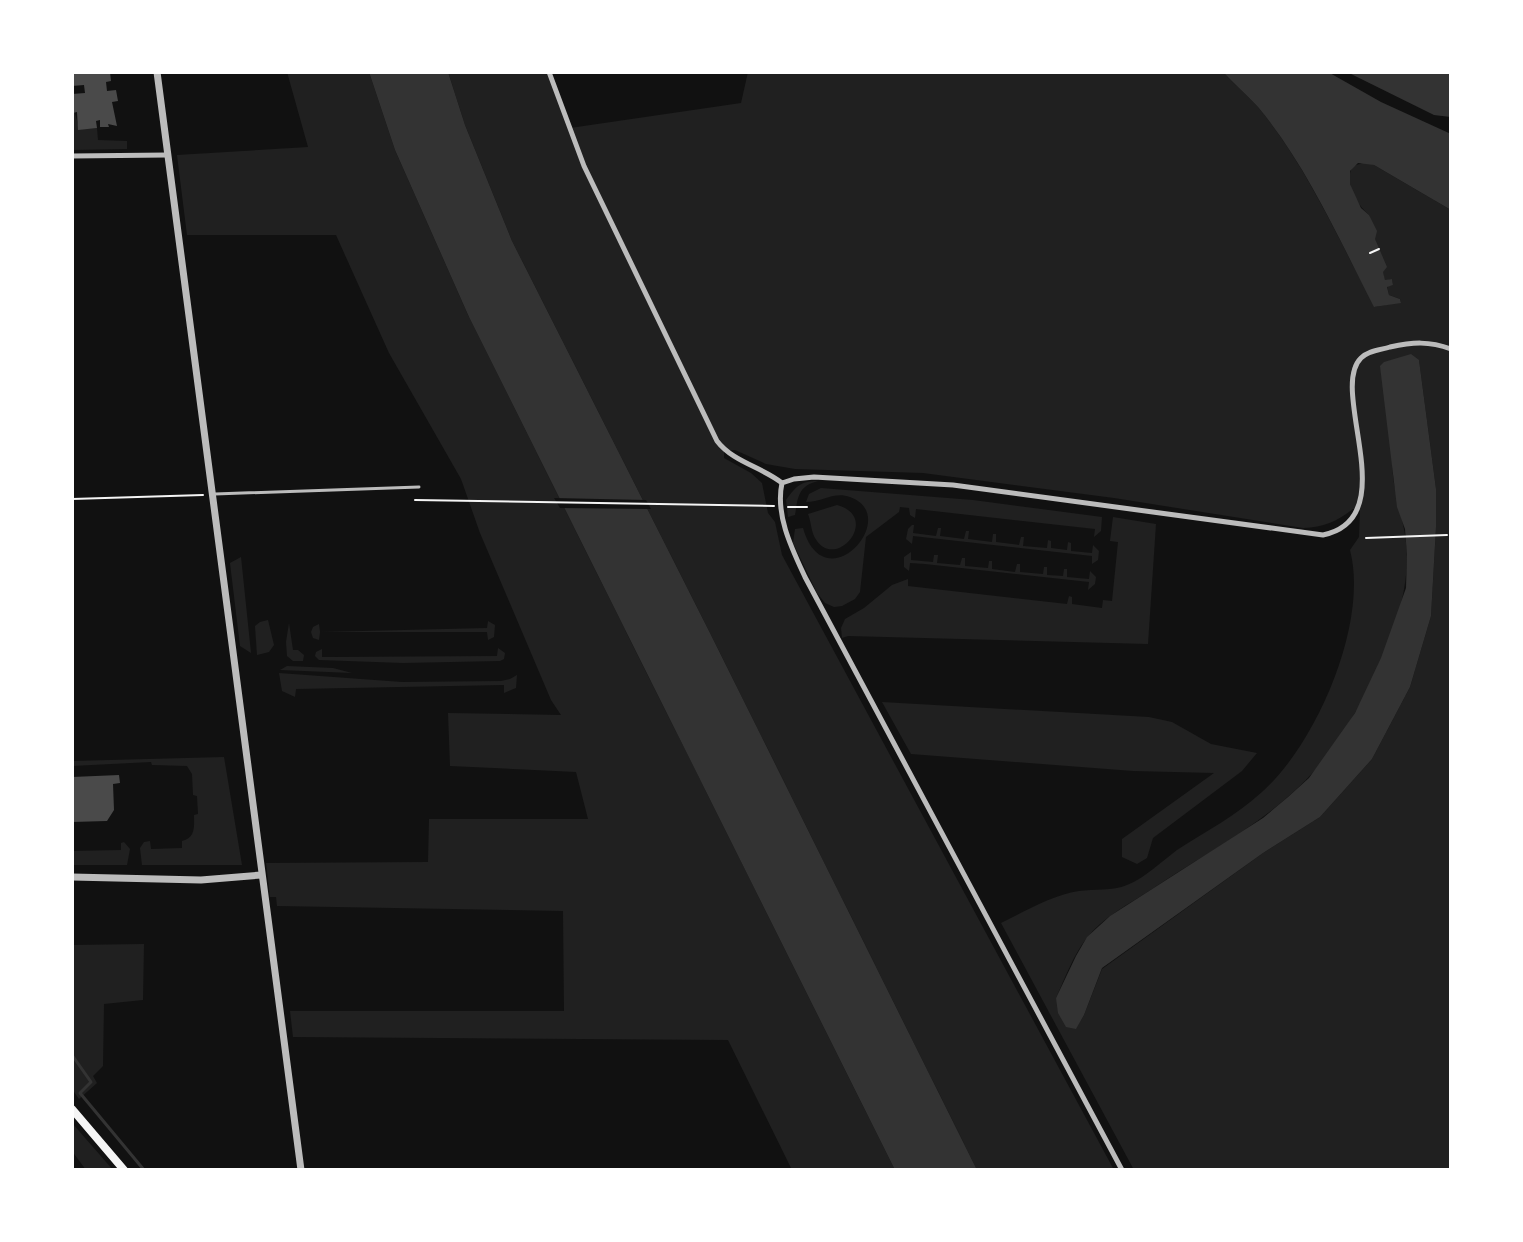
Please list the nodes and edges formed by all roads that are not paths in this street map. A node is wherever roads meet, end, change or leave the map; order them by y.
1 (157, 72) edge
2 (549, 72) edge
3 (167, 155) junction
4 (72, 156) edge
5 (1451, 349) edge
6 (782, 483) junction
7 (419, 487) dead end
8 (211, 495) junction
9 (261, 875) junction
10 (72, 877) edge
11 (72, 1101) edge
12 (72, 1109) edge
13 (82, 1118) junction
14 (124, 1170) edge
15 (301, 1170) edge
16 (1122, 1170) edge

1 - 3 street
2 - 6 street
3 - 4 street
3 - 8 street
5 - 6 street
6 - 16 street
7 - 8 lane
8 - 9 street
9 - 10 street
9 - 15 street
11 - 13 main road
12 - 13 main road
13 - 14 main road

